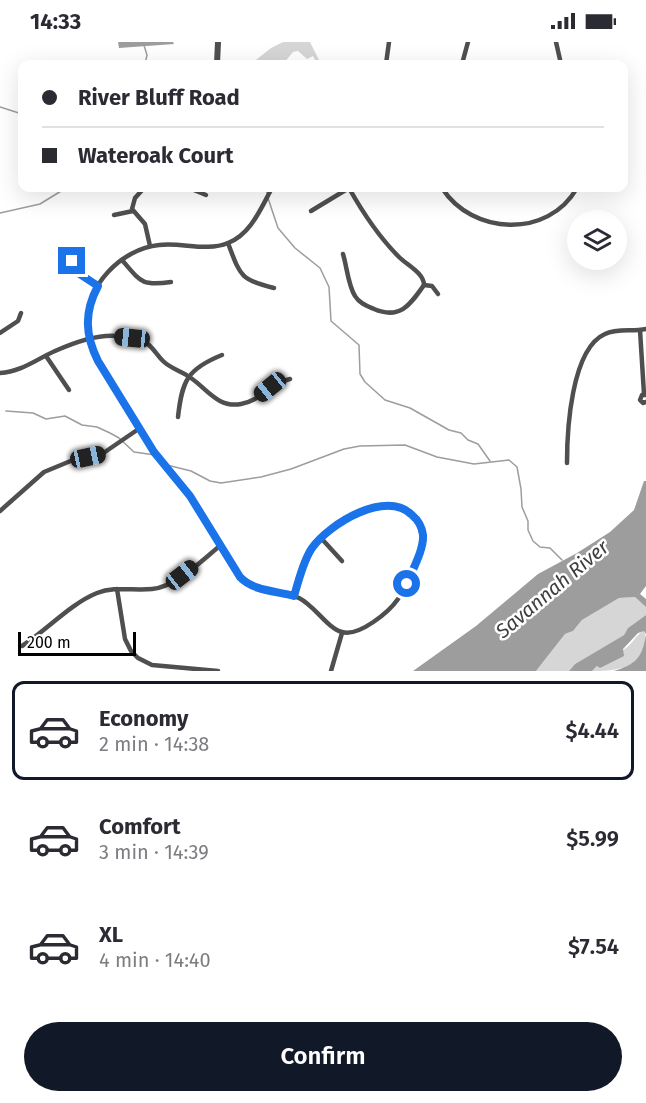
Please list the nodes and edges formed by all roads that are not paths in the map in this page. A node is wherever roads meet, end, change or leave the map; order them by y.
1 (218, 42) edge
2 (389, 42) edge
3 (468, 42) edge
4 (556, 42) edge
5 (217, 60) edge
6 (387, 60) edge
7 (463, 60) edge
8 (560, 60) edge
9 (141, 192) edge
10 (199, 192) edge
11 (270, 192) edge
12 (342, 192) edge
13 (352, 192) edge
14 (445, 192) edge
15 (574, 192) edge
16 (206, 195) dead end
17 (133, 211) junction
18 (311, 211) dead end
19 (114, 215) dead end
20 (228, 243) junction
21 (150, 246) junction
22 (343, 254) dead end
23 (72, 255) dead end
24 (122, 260) junction
25 (171, 282) dead end
26 (424, 285) junction
27 (98, 286) junction
28 (274, 288) dead end
29 (438, 294) dead end
30 (21, 313) dead end
31 (643, 330) edge
32 (0, 333) edge
33 (90, 340) junction
34 (222, 355) dead end
35 (46, 356) junction
36 (0, 373) edge
37 (190, 377) junction
38 (290, 379) dead end
39 (69, 390) dead end
40 (645, 395) edge
41 (646, 402) edge
42 (178, 417) dead end
43 (140, 428) junction
44 (567, 463) dead end
45 (0, 511) edge
46 (321, 538) junction
47 (221, 545) junction
48 (342, 561) dead end
49 (117, 589) junction
50 (294, 596) junction
51 (342, 633) junction
52 (22, 646) dead end
53 (195, 670) edge
54 (218, 671) edge
55 (332, 671) edge

1 - 5 street
2 - 6 street
3 - 7 street
4 - 8 street
9 - 17 street
10 - 16 street
11 - 20 street
12 - 18 street
13 - 26 street
14 - 15 street
17 - 19 street
17 - 21 street
20 - 21 street
20 - 28 street
21 - 24 street
22 - 26 street
23 - 27 street
24 - 25 street
24 - 27 street
26 - 29 street
27 - 33 street
30 - 32 street
31 - 40 street
31 - 44 street
33 - 35 street
33 - 37 street
33 - 43 street
34 - 37 street
35 - 36 street
35 - 39 street
37 - 38 street
37 - 42 street
40 - 41 street
43 - 45 street
43 - 47 street
46 - 48 street
46 - 50 street
46 - 51 street
47 - 49 street
47 - 50 street
49 - 52 street
49 - 53 street
50 - 51 street
51 - 55 street
53 - 54 street

